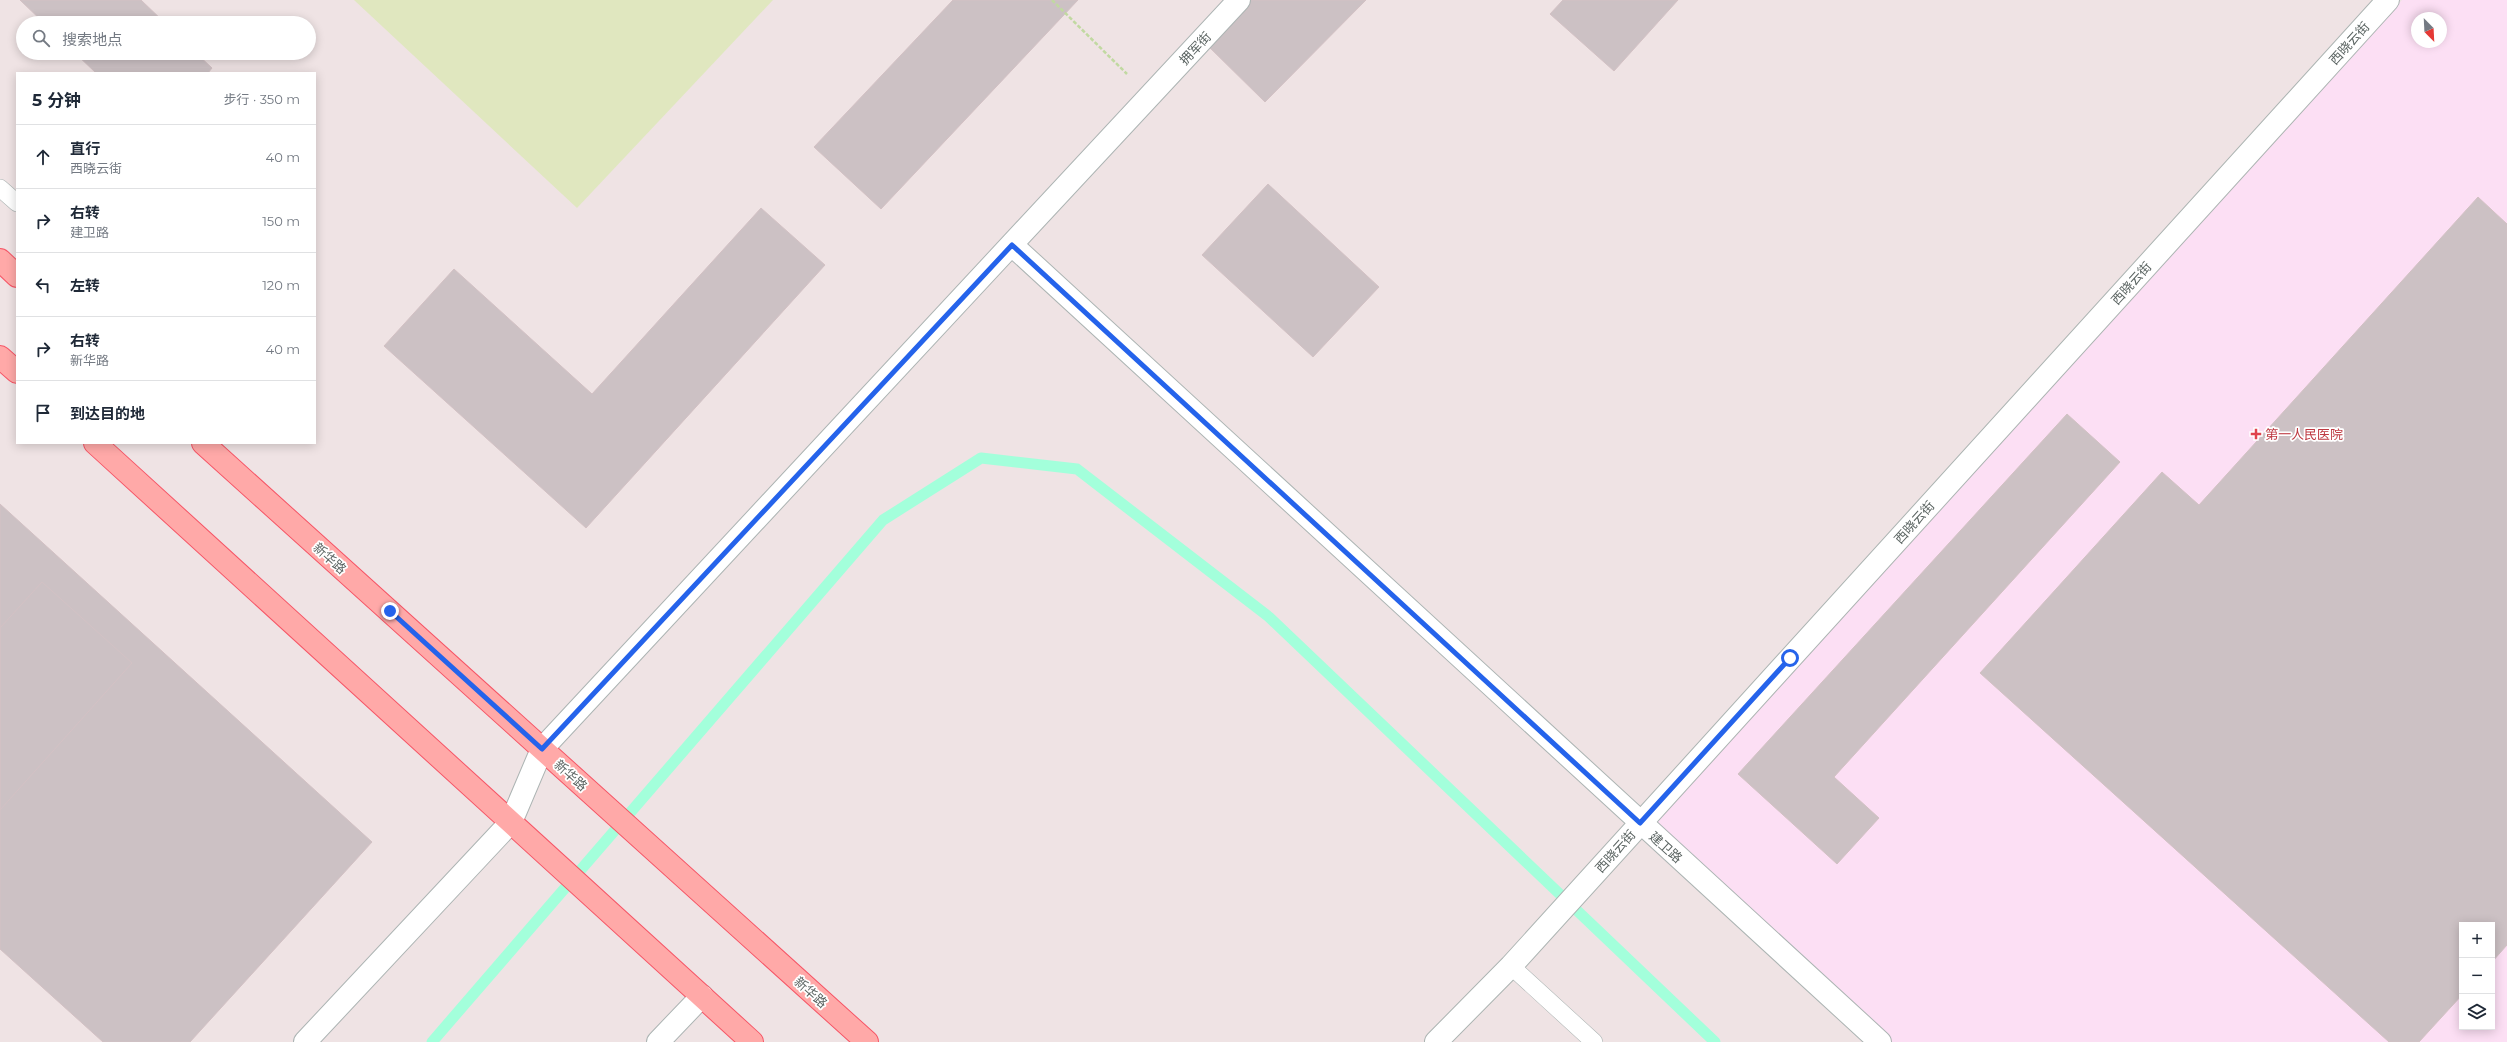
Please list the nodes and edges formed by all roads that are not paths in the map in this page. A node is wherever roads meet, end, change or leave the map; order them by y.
1 (1239, 0) edge
2 (2388, 0) edge
3 (0, 188) edge
4 (16, 202) edge
5 (1012, 245) junction
6 (0, 260) edge
7 (16, 275) edge
8 (0, 357) edge
9 (16, 371) edge
10 (96, 444) edge
11 (209, 446) edge
12 (542, 749) junction
13 (511, 822) junction
14 (1640, 823) junction
15 (1511, 966) junction
16 (702, 996) junction
17 (305, 1042) edge
18 (658, 1042) edge
19 (752, 1042) edge
20 (867, 1042) edge
21 (1436, 1042) edge
22 (1594, 1042) edge
23 (1880, 1042) edge

1 - 5 street, 拥军街
2 - 14 street, 西晓云街
3 - 4 lane
5 - 12 street, 拥军街
5 - 14 street, 建卫路
6 - 7 main road
8 - 9 main road
10 - 13 main road
11 - 12 main road, 新华路
12 - 13 street, 拥军街
12 - 20 main road, 新华路
13 - 16 main road
13 - 17 street
14 - 15 street, 西晓云街
14 - 23 street, 建卫路
15 - 21 street, 西晓云街
15 - 22 lane
16 - 18 street
16 - 19 main road

